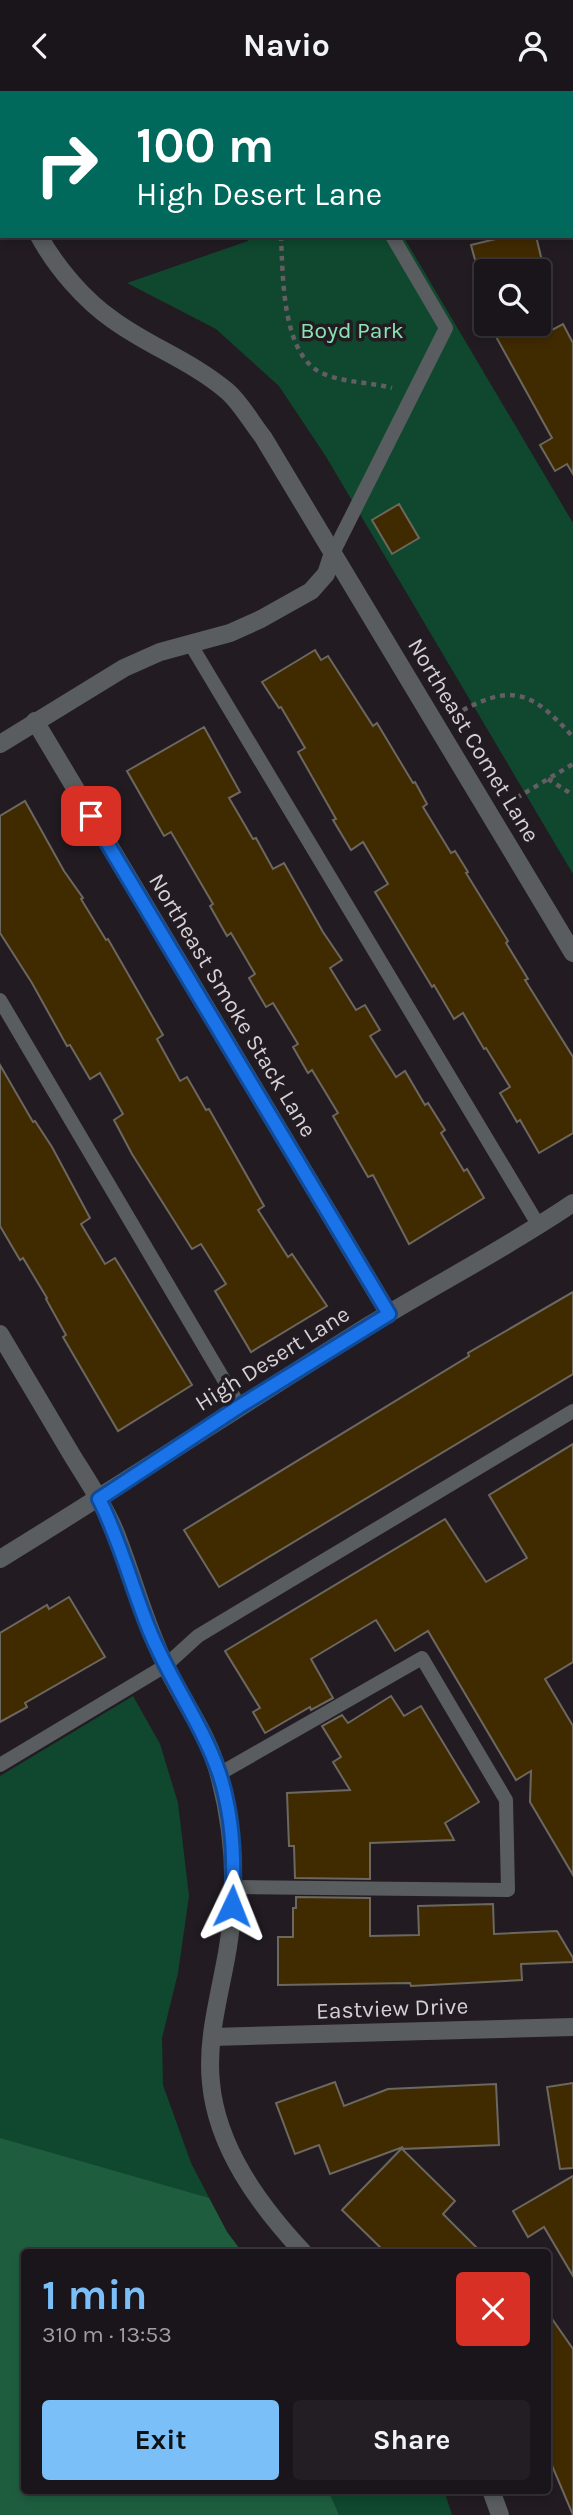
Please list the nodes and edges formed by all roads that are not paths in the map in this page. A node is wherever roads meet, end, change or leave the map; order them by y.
1 (40, 238) edge
2 (394, 238) edge
3 (333, 553) junction
4 (191, 645) junction
5 (35, 721) junction
6 (0, 744) edge
7 (573, 953) edge
8 (0, 1000) edge
9 (573, 1203) edge
10 (540, 1226) junction
11 (389, 1314) junction
12 (0, 1334) edge
13 (240, 1406) junction
14 (573, 1411) edge
15 (99, 1499) junction
16 (0, 1559) edge
17 (165, 1666) junction
18 (0, 1765) edge
19 (219, 1774) junction
20 (233, 1887) junction
21 (573, 2027) edge
22 (212, 2037) junction
23 (300, 2249) edge
24 (492, 2494) edge
25 (500, 2515) edge

1 - 3 street, Northeast Comet Lane
2 - 3 lane
3 - 4 street
3 - 7 street, Northeast Comet Lane
4 - 5 street
4 - 10 lane
5 - 6 street
5 - 11 street, Northeast Smoke Stack Lane
8 - 13 lane
9 - 10 street, High Desert Lane
10 - 11 street, High Desert Lane
11 - 13 street, High Desert Lane
12 - 15 street
13 - 15 street, High Desert Lane
14 - 17 lane
15 - 16 street, High Desert Lane
15 - 17 street
17 - 18 lane
17 - 19 street
19 - 20 street
19 - 20 lane
20 - 22 street
21 - 22 street, Eastview Drive
22 - 23 street
24 - 25 street

